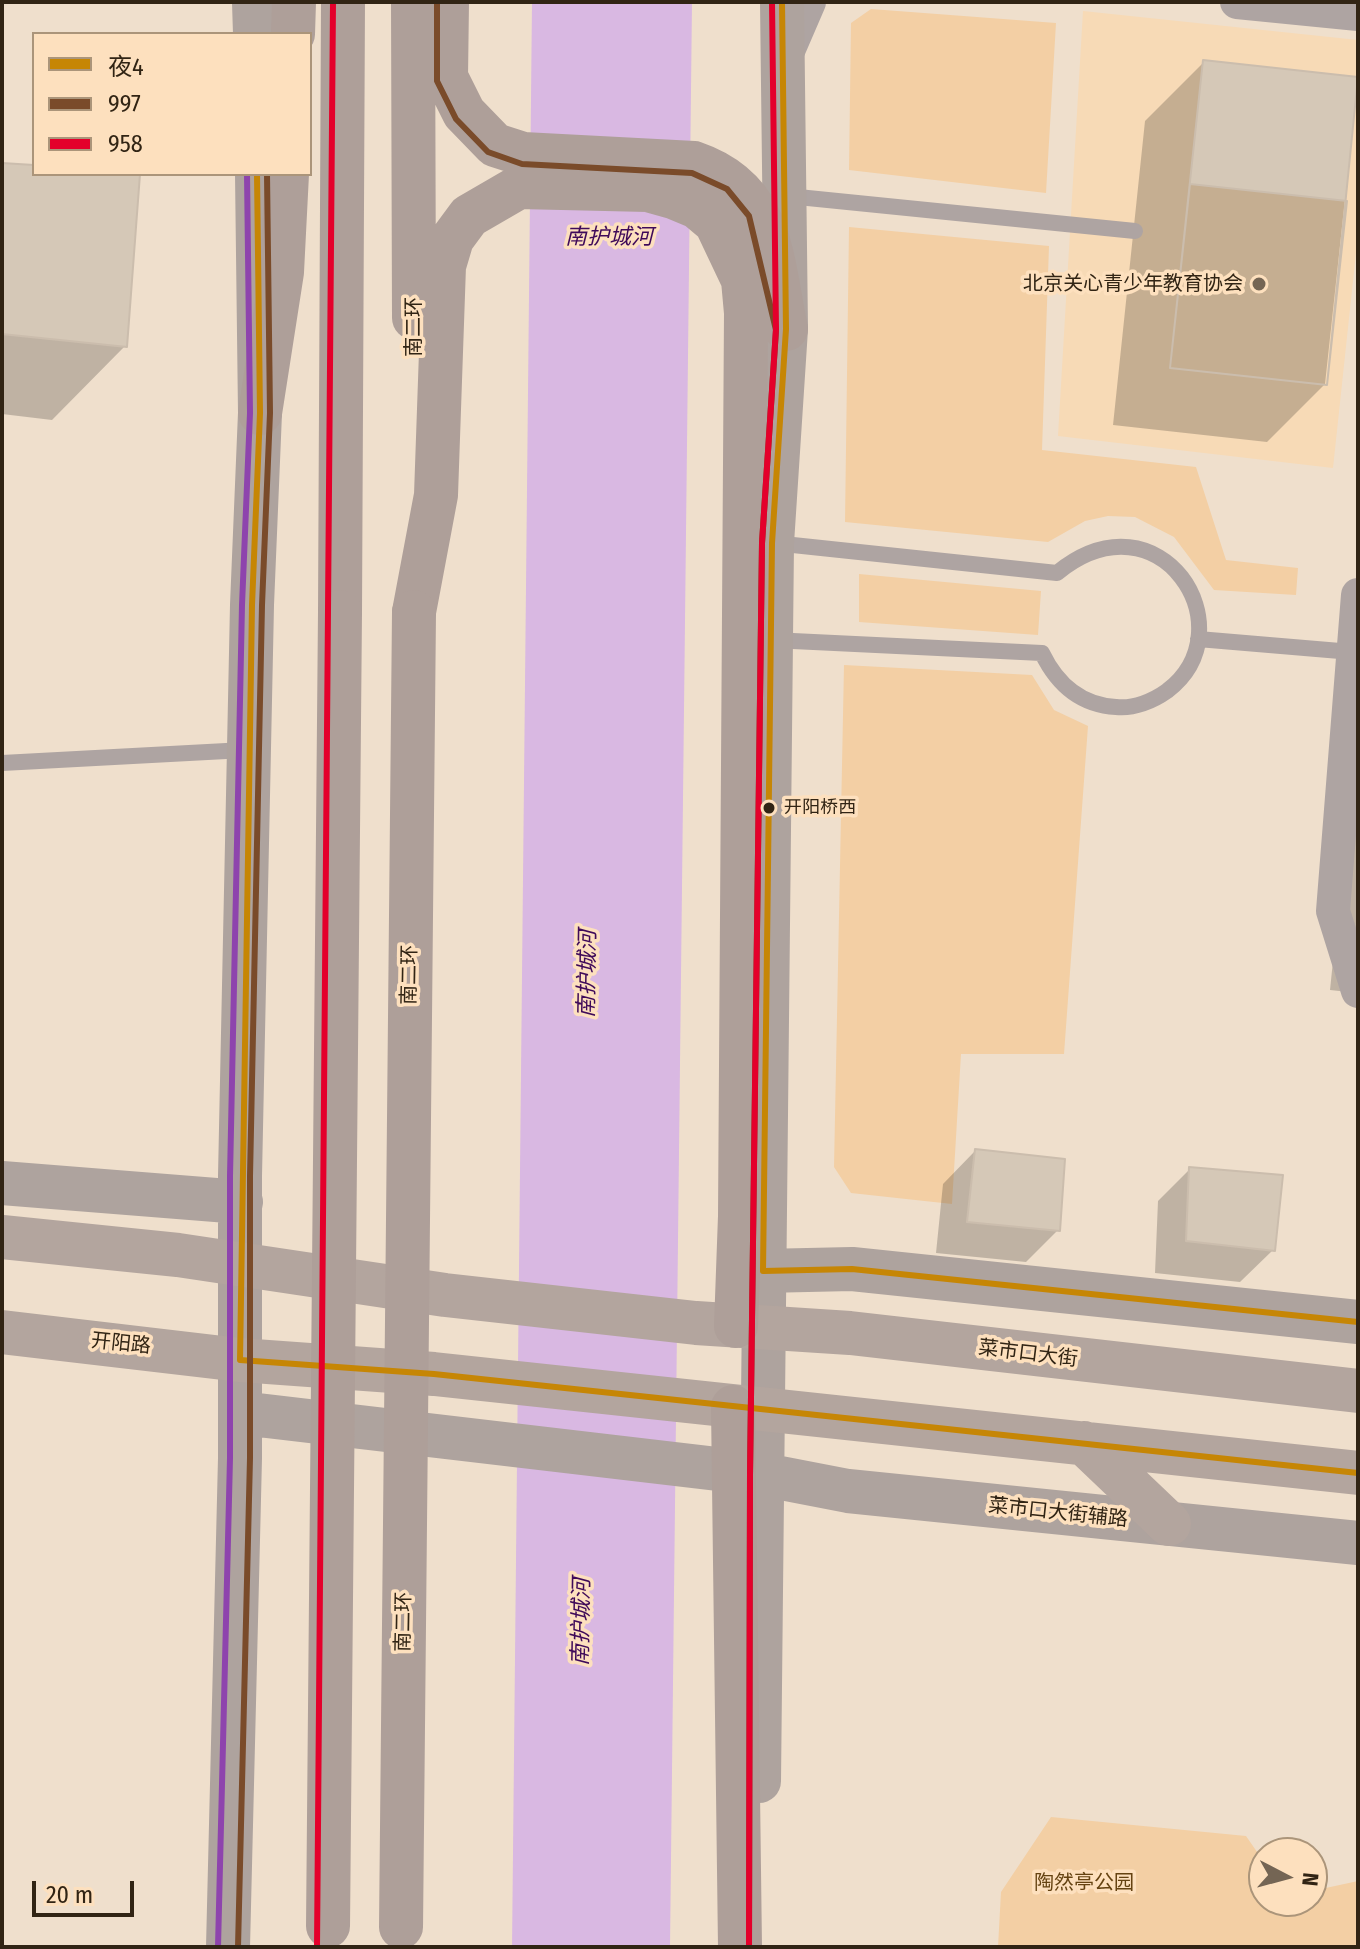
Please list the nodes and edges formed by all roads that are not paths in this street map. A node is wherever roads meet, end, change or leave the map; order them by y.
1 (254, 2) edge
2 (294, 2) edge
3 (343, 2) edge
4 (413, 2) edge
5 (447, 2) edge
6 (782, 2) edge
7 (809, 2) edge
8 (1237, 2) edge
9 (1358, 14) edge
10 (255, 32) edge
11 (293, 32) edge
12 (782, 69) junction
13 (257, 176) edge
14 (287, 176) edge
15 (786, 196) junction
16 (1135, 231) dead end
17 (786, 329) junction
18 (260, 413) junction
19 (772, 543) junction
20 (1358, 595) edge
21 (414, 612) junction
22 (1198, 639) junction
23 (771, 640) junction
24 (1352, 652) junction
25 (251, 750) junction
26 (2, 763) edge
27 (1358, 991) edge
28 (2, 1183) edge
29 (241, 1202) junction
30 (2, 1237) edge
31 (240, 1264) junction
32 (763, 1271) junction
33 (1358, 1322) edge
34 (731, 1325) junction
35 (2, 1332) edge
36 (240, 1360) junction
37 (1358, 1391) edge
38 (730, 1407) junction
39 (241, 1413) junction
40 (1084, 1443) junction
41 (746, 1473) junction
42 (1358, 1473) edge
43 (1169, 1524) junction
44 (1358, 1543) edge
45 (327, 1937) edge
46 (400, 1937) edge
47 (228, 1947) edge
48 (740, 1947) edge
49 (759, 1947) edge

1 - 10 street
2 - 11 highway
3 - 45 highway, bridge
4 - 21 highway, 南二环
5 - 17 highway
6 - 12 street
7 - 12 street
8 - 9 street
12 - 15 street
13 - 18 street
14 - 18 highway
15 - 16 lane
15 - 17 street
17 - 19 street
18 - 25 street
19 - 22 lane
19 - 23 street
20 - 24 street
21 - 34 highway
21 - 46 highway, 南二环, bridge
22 - 23 lane
22 - 24 lane
23 - 32 street
24 - 27 street
25 - 26 lane
25 - 29 street
28 - 29 street
29 - 31 street
30 - 31 main road
31 - 34 main road, 菜市口大街
31 - 36 street
32 - 33 street
32 - 34 street
34 - 37 main road, 菜市口大街
34 - 38 street
35 - 36 main road, 开阳路
36 - 38 main road, 开阳路
36 - 39 street
38 - 40 main road
38 - 41 highway
39 - 41 street, 菜市口大街辅路
39 - 47 street
40 - 42 main road
40 - 43 main road
41 - 43 street, 菜市口大街辅路
41 - 48 highway
41 - 49 street
43 - 44 street, 菜市口大街辅路

